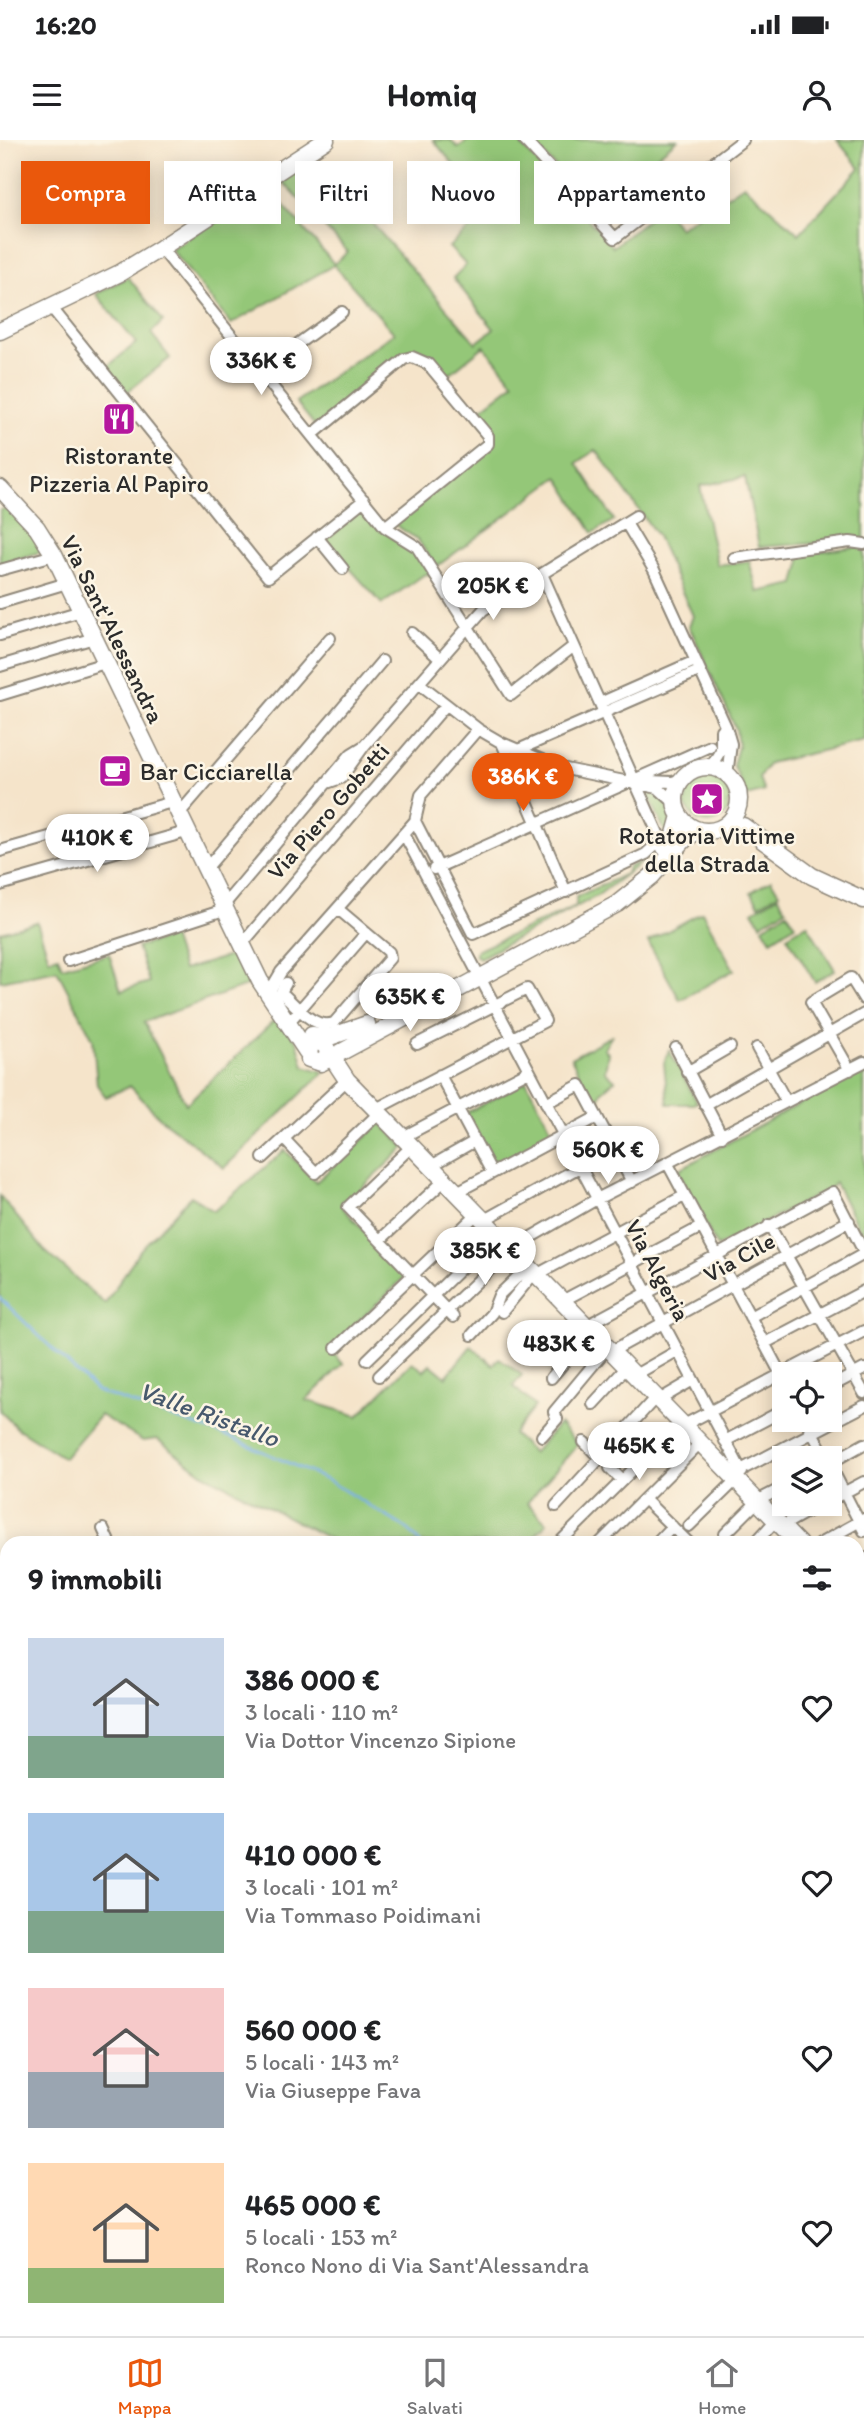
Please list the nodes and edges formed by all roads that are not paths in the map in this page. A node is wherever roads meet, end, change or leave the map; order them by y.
1 (326, 140) edge
2 (524, 140) edge
3 (743, 140) edge
4 (162, 248) junction
5 (51, 307) junction
6 (342, 312) dead end
7 (0, 331) edge
8 (260, 371) junction
9 (312, 435) junction
10 (0, 488) edge
11 (364, 500) junction
12 (636, 516) dead end
13 (626, 523) junction
14 (385, 527) junction
15 (317, 537) junction
16 (864, 544) edge
17 (54, 555) junction
18 (734, 558) dead end
19 (343, 569) dead end
20 (0, 570) edge
21 (542, 574) junction
22 (67, 583) junction
23 (0, 603) edge
24 (81, 611) junction
25 (468, 625) junction
26 (412, 634) dead end
27 (0, 635) edge
28 (94, 638) junction
29 (330, 638) dead end
30 (574, 646) junction
31 (440, 659) junction
32 (382, 661) dead end
33 (105, 663) junction
34 (0, 666) edge
35 (697, 666) junction
36 (420, 684) junction
37 (0, 695) edge
38 (446, 705) junction
39 (602, 708) junction
40 (718, 713) junction
41 (478, 729) junction
42 (502, 743) junction
43 (709, 746) dead end
44 (518, 750) junction
45 (710, 768) junction
46 (727, 775) junction
47 (683, 779) junction
48 (637, 781) junction
49 (739, 802) junction
50 (175, 808) junction
51 (678, 810) junction
52 (415, 821) junction
53 (728, 823) junction
54 (537, 824) junction
55 (699, 830) junction
56 (186, 832) junction
57 (404, 834) junction
58 (763, 839) junction
59 (0, 850) edge
60 (438, 867) junction
61 (205, 870) junction
62 (426, 874) junction
63 (0, 885) edge
64 (566, 892) junction
65 (864, 900) edge
66 (224, 908) junction
67 (338, 909) junction
68 (366, 933) junction
69 (242, 944) junction
70 (68, 961) dead end
71 (477, 971) junction
72 (283, 977) junction
73 (264, 987) junction
74 (864, 999) edge
75 (495, 1006) junction
76 (300, 1009) junction
77 (864, 1014) edge
78 (289, 1022) junction
79 (356, 1030) junction
80 (830, 1035) junction
81 (511, 1040) junction
82 (417, 1044) dead end
83 (730, 1047) dead end
84 (676, 1048) dead end
85 (757, 1048) dead end
86 (326, 1055) junction
87 (864, 1062) edge
88 (769, 1069) junction
89 (850, 1070) junction
90 (529, 1071) junction
91 (687, 1072) junction
92 (440, 1075) junction
93 (786, 1101) junction
94 (546, 1103) junction
95 (705, 1105) junction
96 (458, 1108) junction
97 (378, 1111) junction
98 (597, 1117) junction
99 (722, 1136) junction
100 (562, 1137) junction
101 (284, 1139) junction
102 (475, 1141) junction
103 (407, 1142) junction
104 (614, 1148) junction
105 (263, 1158) dead end
106 (668, 1164) junction
107 (431, 1166) junction
108 (580, 1168) junction
109 (492, 1173) junction
110 (444, 1180) junction
111 (632, 1182) junction
112 (457, 1192) junction
113 (684, 1196) junction
114 (597, 1199) junction
115 (481, 1216) junction
116 (849, 1221) junction
117 (769, 1225) junction
118 (701, 1227) junction
119 (496, 1233) junction
120 (615, 1234) junction
121 (380, 1240) junction
122 (512, 1248) junction
123 (864, 1253) edge
124 (786, 1255) junction
125 (716, 1256) junction
126 (630, 1264) junction
127 (534, 1271) junction
128 (413, 1276) junction
129 (732, 1285) junction
130 (803, 1288) junction
131 (864, 1291) edge
132 (646, 1293) junction
133 (433, 1296) junction
134 (562, 1301) junction
135 (502, 1312) dead end
136 (449, 1313) junction
137 (819, 1315) junction
138 (750, 1317) junction
139 (662, 1324) junction
140 (589, 1328) junction
141 (864, 1331) edge
142 (472, 1335) dead end
143 (765, 1343) junction
144 (835, 1346) junction
145 (336, 1348) dead end
146 (610, 1349) junction
147 (677, 1351) junction
148 (367, 1360) dead end
149 (774, 1362) edge
150 (808, 1362) edge
151 (864, 1368) edge
152 (631, 1371) junction
153 (852, 1375) junction
154 (379, 1376) dead end
155 (551, 1378) dead end
156 (693, 1380) junction
157 (842, 1380) edge
158 (772, 1382) edge
159 (864, 1393) edge
160 (657, 1398) junction
161 (593, 1404) dead end
162 (864, 1406) edge
163 (709, 1412) junction
164 (772, 1416) edge
165 (682, 1424) junction
166 (813, 1433) junction
167 (542, 1436) dead end
168 (726, 1441) junction
169 (584, 1442) dead end
170 (701, 1442) junction
171 (864, 1444) edge
172 (820, 1446) edge
173 (842, 1457) edge
174 (600, 1458) junction
175 (610, 1468) dead end
176 (737, 1475) junction
177 (621, 1479) junction
178 (864, 1482) edge
179 (842, 1488) edge
180 (844, 1492) junction
181 (772, 1493) edge
182 (644, 1499) junction
183 (759, 1500) junction
184 (556, 1506) dead end
185 (795, 1516) edge
186 (779, 1523) junction
187 (862, 1524) edge
188 (672, 1526) junction
189 (689, 1526) dead end
190 (103, 1529) dead end
191 (725, 1535) dead end
192 (106, 1536) edge
193 (566, 1536) edge
194 (608, 1536) edge
195 (663, 1536) edge
196 (682, 1536) edge
197 (764, 1536) edge
198 (791, 1536) edge
199 (836, 1536) edge

1 - 4 street
2 - 3 street
4 - 5 street
4 - 8 street
5 - 7 street
5 - 15 street
6 - 8 street
8 - 9 street
9 - 11 street
9 - 14 street
10 - 17 street, Via Sant'Alessandra
11 - 14 street
11 - 15 street
12 - 13 street
13 - 21 street
13 - 35 street
14 - 25 street
15 - 19 street
16 - 18 street
17 - 20 street
17 - 22 street, Via Sant'Alessandra
21 - 25 street
21 - 30 street
22 - 23 street
22 - 24 street, Via Sant'Alessandra
24 - 27 street
24 - 28 street, Via Sant'Alessandra
25 - 30 street
25 - 31 street
26 - 31 street
28 - 33 street, Via Sant'Alessandra
28 - 34 street
29 - 50 street
30 - 39 street
31 - 36 street
32 - 61 street
33 - 37 street
33 - 50 street, Via Sant'Alessandra
35 - 39 street
35 - 40 street
36 - 38 street
36 - 66 street
38 - 41 street
38 - 69 street, Via Piero Gobetti
39 - 44 street
39 - 48 street
40 - 45 street
40 - 46 street
41 - 42 street
41 - 52 street
42 - 44 street
42 - 54 street
43 - 48 street
44 - 48 street
45 - 46 street
45 - 47 street
46 - 49 street
47 - 48 street
47 - 51 street
48 - 51 street
48 - 54 street
48 - 64 street
49 - 53 street
49 - 58 street
50 - 56 street, Via Sant'Alessandra
50 - 59 street
51 - 55 street
51 - 71 street
52 - 57 street
52 - 60 street
53 - 55 street
53 - 58 street
54 - 60 street
54 - 64 street
55 - 71 street
56 - 61 street, Via Sant'Alessandra
56 - 63 street
57 - 62 street, Via Algeria
57 - 67 street
58 - 65 street
60 - 62 street
60 - 64 street
61 - 66 street, Via Sant'Alessandra
62 - 71 street, Via Algeria
66 - 69 street, Via Sant'Alessandra
66 - 70 street
67 - 68 street
67 - 72 street
68 - 76 street
68 - 76 street
69 - 73 street, Via Sant'Alessandra
71 - 75 street, Via Algeria
71 - 79 street
71 - 86 street
72 - 73 street
72 - 76 street
73 - 78 street, Via Sant'Alessandra
74 - 80 street
75 - 81 street, Via Algeria
75 - 81 street
75 - 82 street
76 - 78 street
77 - 80 street
78 - 86 street, Via Sant'Alessandra
79 - 86 street
79 - 86 street
80 - 88 street
80 - 89 street
81 - 90 street, Via Algeria
81 - 92 street
83 - 91 street
84 - 91 street
85 - 88 street
86 - 97 street
86 - 101 street
87 - 89 street
88 - 93 street
88 - 95 street
89 - 93 street
90 - 94 street, Via Algeria
90 - 96 street
91 - 95 street
92 - 96 street
92 - 97 street
93 - 99 street
94 - 98 street
94 - 100 street, Via Algeria
95 - 99 street
96 - 102 street
96 - 103 street
97 - 101 street
97 - 103 street
98 - 100 street
98 - 104 street
99 - 106 street
100 - 108 street, Via Algeria
100 - 109 street
101 - 105 street
102 - 107 street
102 - 109 street
103 - 107 street
103 - 121 street
104 - 108 street
104 - 111 street
106 - 111 street
106 - 113 street
107 - 110 street
108 - 114 street, Via Algeria
108 - 115 street
109 - 112 street
110 - 112 street
110 - 121 street
111 - 114 street
112 - 115 street
113 - 118 street
113 - 120 street
114 - 120 street, Via Algeria
114 - 122 street
115 - 119 street
115 - 128 street
116 - 117 street
116 - 123 street
116 - 124 street, Via Cile
117 - 124 street
117 - 125 street
118 - 125 street
118 - 126 street
119 - 122 street
119 - 133 street
120 - 126 street, Via Algeria
120 - 127 street
121 - 128 street
122 - 127 street
122 - 136 street
123 - 130 street
124 - 129 street, Via Cile
124 - 130 street
125 - 129 street
125 - 132 street
126 - 132 street, Via Algeria
126 - 134 street
127 - 134 street
127 - 135 street
127 - 142 street
128 - 133 street
128 - 145 street
129 - 138 street
129 - 139 street, Via Cile
130 - 137 street
130 - 138 street
131 - 137 street
132 - 139 street, Via Algeria
132 - 140 street
133 - 136 street
133 - 148 street
134 - 140 street
136 - 154 street
137 - 143 street
137 - 144 street
138 - 143 street
139 - 146 street, Via Cile
139 - 147 street, Via Algeria
140 - 146 street
140 - 155 street
141 - 144 street
143 - 149 street
144 - 150 street
144 - 153 street
146 - 152 street
146 - 167 street
147 - 152 street
147 - 156 street, Via Algeria
151 - 153 street
152 - 160 street
152 - 161 street
153 - 157 street
153 - 159 street
156 - 160 street
156 - 163 street, Via Algeria
158 - 163 street
160 - 165 street
160 - 174 street
162 - 166 street
163 - 165 street
163 - 168 street, Via Algeria
164 - 168 street
165 - 170 street
165 - 177 street
166 - 172 street
166 - 176 street
168 - 176 street, Via Algeria
169 - 174 street
170 - 176 street
170 - 182 street
171 - 173 street
174 - 184 street
175 - 177 street
176 - 183 street
176 - 189 street
177 - 193 street
178 - 180 street
179 - 180 street
180 - 187 street
181 - 183 street
182 - 188 street
182 - 194 street
183 - 186 street
183 - 191 street
185 - 186 street
186 - 197 street
186 - 198 street
187 - 199 street
188 - 195 street
188 - 196 street
190 - 192 street

